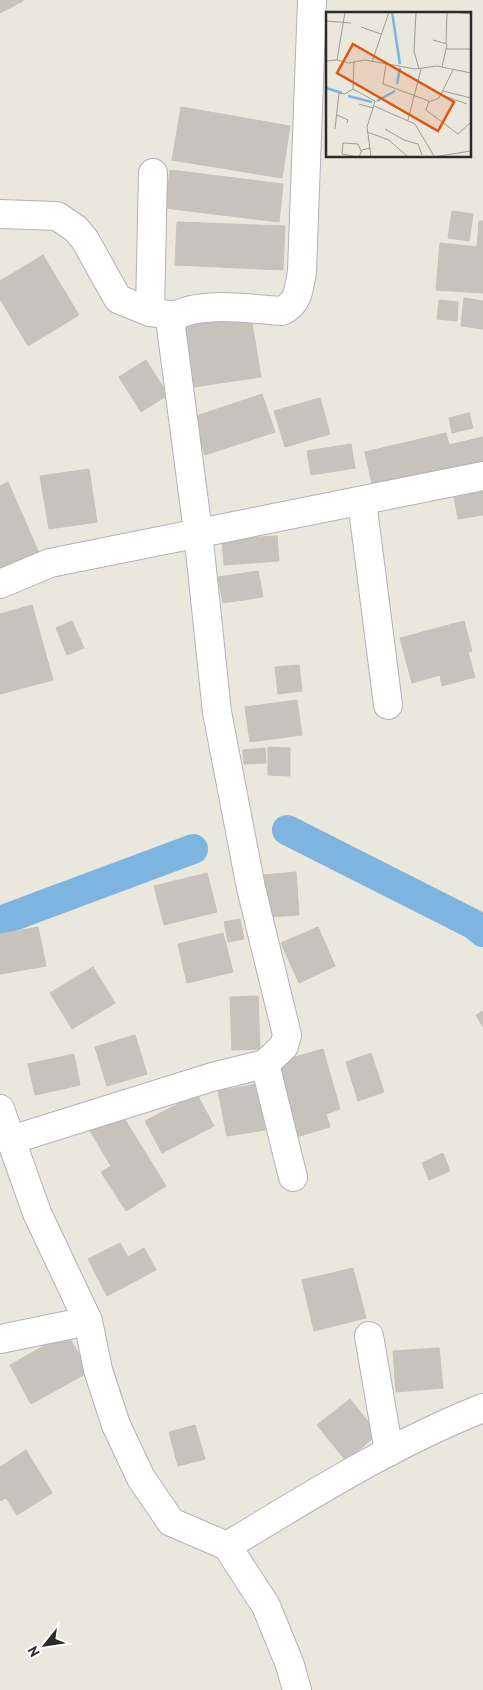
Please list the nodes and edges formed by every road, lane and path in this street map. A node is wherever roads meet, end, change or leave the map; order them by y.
1 (312, 0) edge
2 (153, 173) dead end
3 (2, 206) edge
4 (162, 314) junction
5 (483, 476) edge
6 (362, 501) junction
7 (198, 532) junction
8 (0, 584) edge
9 (388, 705) dead end
10 (264, 1064) junction
11 (0, 1109) edge
12 (11, 1140) junction
13 (293, 1177) dead end
14 (88, 1321) junction
15 (369, 1336) dead end
16 (0, 1339) edge
17 (483, 1408) edge
18 (389, 1452) junction
19 (227, 1546) junction
20 (297, 1690) edge

1 - 4 street
2 - 4 street
3 - 4 street
4 - 7 street
5 - 6 street
6 - 7 street
6 - 9 street
7 - 8 street
7 - 10 street
10 - 12 street
10 - 13 street
11 - 12 street
12 - 14 street
14 - 16 street
14 - 19 street
15 - 18 street
17 - 18 street
18 - 19 street
19 - 20 street

